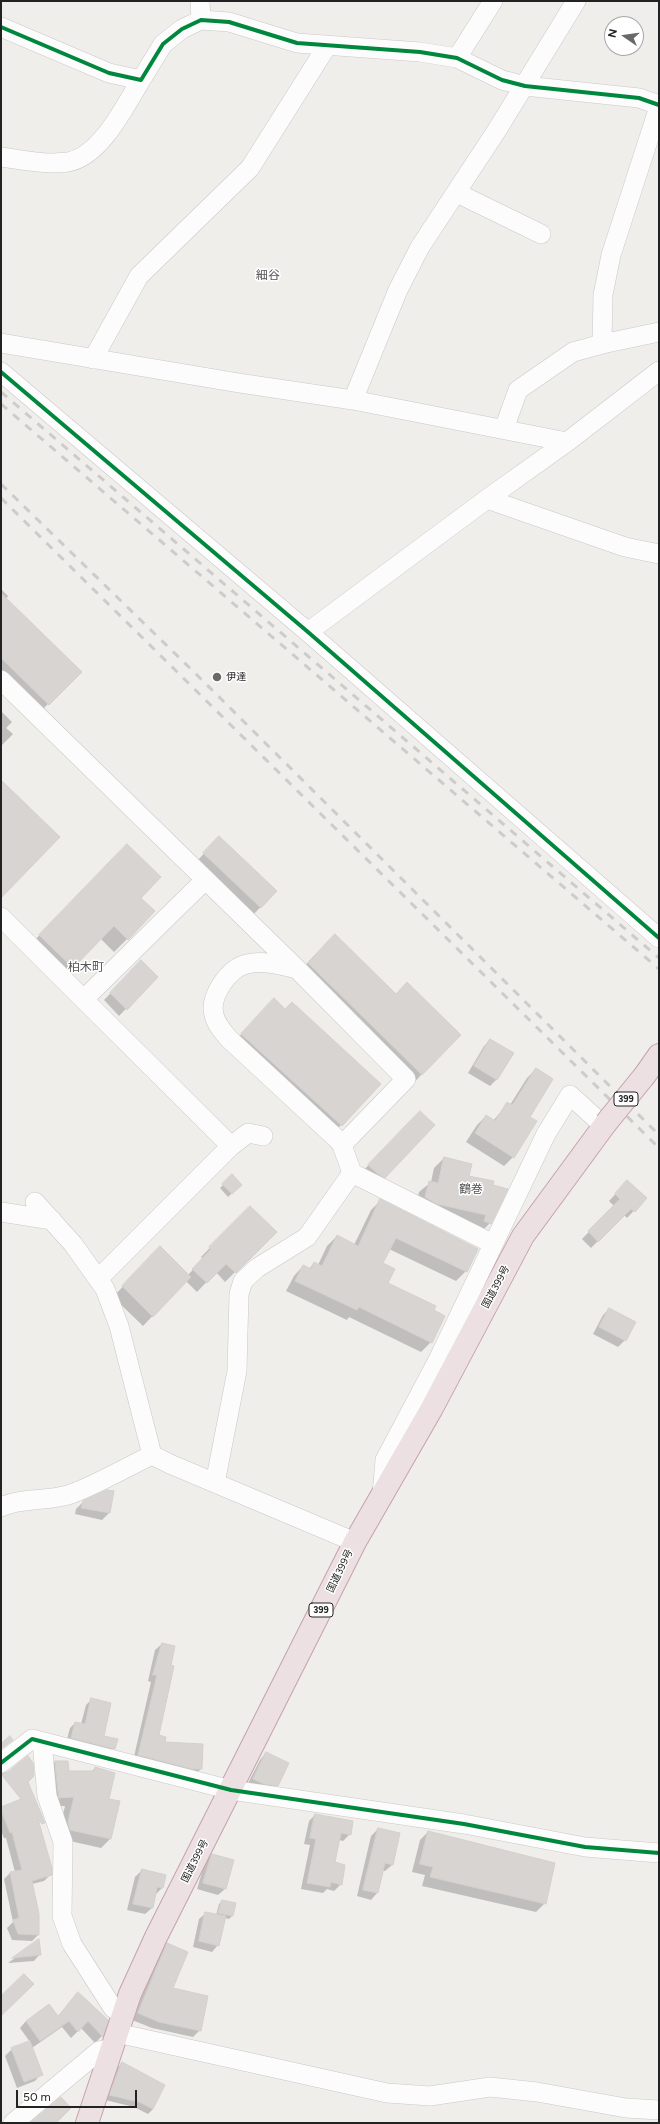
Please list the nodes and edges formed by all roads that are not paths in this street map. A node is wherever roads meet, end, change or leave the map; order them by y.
1 (200, 1) edge
2 (493, 1) edge
3 (576, 1) edge
4 (201, 20) junction
5 (1, 28) edge
6 (327, 46) junction
7 (457, 58) junction
8 (141, 80) junction
9 (525, 86) junction
10 (659, 106) edge
11 (1, 157) edge
12 (457, 193) junction
13 (541, 234) dead end
14 (659, 332) edge
15 (1, 343) edge
16 (606, 343) junction
17 (93, 359) junction
18 (659, 371) edge
19 (1, 372) edge
20 (353, 400) junction
21 (504, 429) junction
22 (567, 442) junction
23 (487, 499) junction
24 (659, 554) edge
25 (308, 632) junction
26 (1, 680) edge
27 (205, 880) junction
28 (1, 917) edge
29 (659, 938) edge
30 (296, 969) junction
31 (84, 999) junction
32 (659, 1055) edge
33 (605, 1125) junction
34 (263, 1136) dead end
35 (342, 1145) junction
36 (231, 1146) junction
37 (352, 1173) junction
38 (35, 1202) dead end
39 (1, 1212) edge
40 (52, 1220) junction
41 (493, 1244) junction
42 (98, 1279) junction
43 (152, 1455) junction
44 (215, 1483) junction
45 (382, 1494) junction
46 (1, 1507) edge
47 (355, 1542) junction
48 (42, 1742) junction
49 (1, 1763) edge
50 (232, 1790) junction
51 (659, 1853) edge
52 (118, 2032) junction
53 (659, 2110) edge
54 (623, 2115) edge
55 (13, 2123) edge
56 (87, 2123) edge

1 - 4 street
2 - 7 street
3 - 9 street
4 - 6 street
4 - 8 street
5 - 8 street
6 - 7 street
6 - 17 street
7 - 9 street
8 - 11 street
9 - 10 street
9 - 12 street
10 - 16 street
12 - 13 street
12 - 20 street
14 - 16 street
15 - 17 street
16 - 21 street
17 - 20 street
18 - 22 street
19 - 25 street
20 - 21 street
21 - 22 street
22 - 23 street
23 - 24 street
23 - 25 street
25 - 29 street
26 - 27 street
27 - 30 street
27 - 31 street
28 - 31 street
30 - 35 street
30 - 35 street
31 - 36 street
32 - 33 highway, 国道399号 / 399, bridge
33 - 41 street
33 - 45 highway, 国道399号 / 399
34 - 36 street
35 - 37 street
36 - 42 street
37 - 41 street
37 - 44 street
38 - 40 street
39 - 40 street
40 - 42 street
41 - 45 street
42 - 43 street
43 - 44 street
43 - 46 street
44 - 47 street
45 - 47 highway, 国道399号 / 399
47 - 50 highway, 国道399号 / 399
48 - 49 street
48 - 50 street
48 - 52 street
50 - 51 street
50 - 52 highway, 国道399号 / 399
52 - 54 street
52 - 55 street
52 - 56 highway, 国道399号 / 399
53 - 54 street

